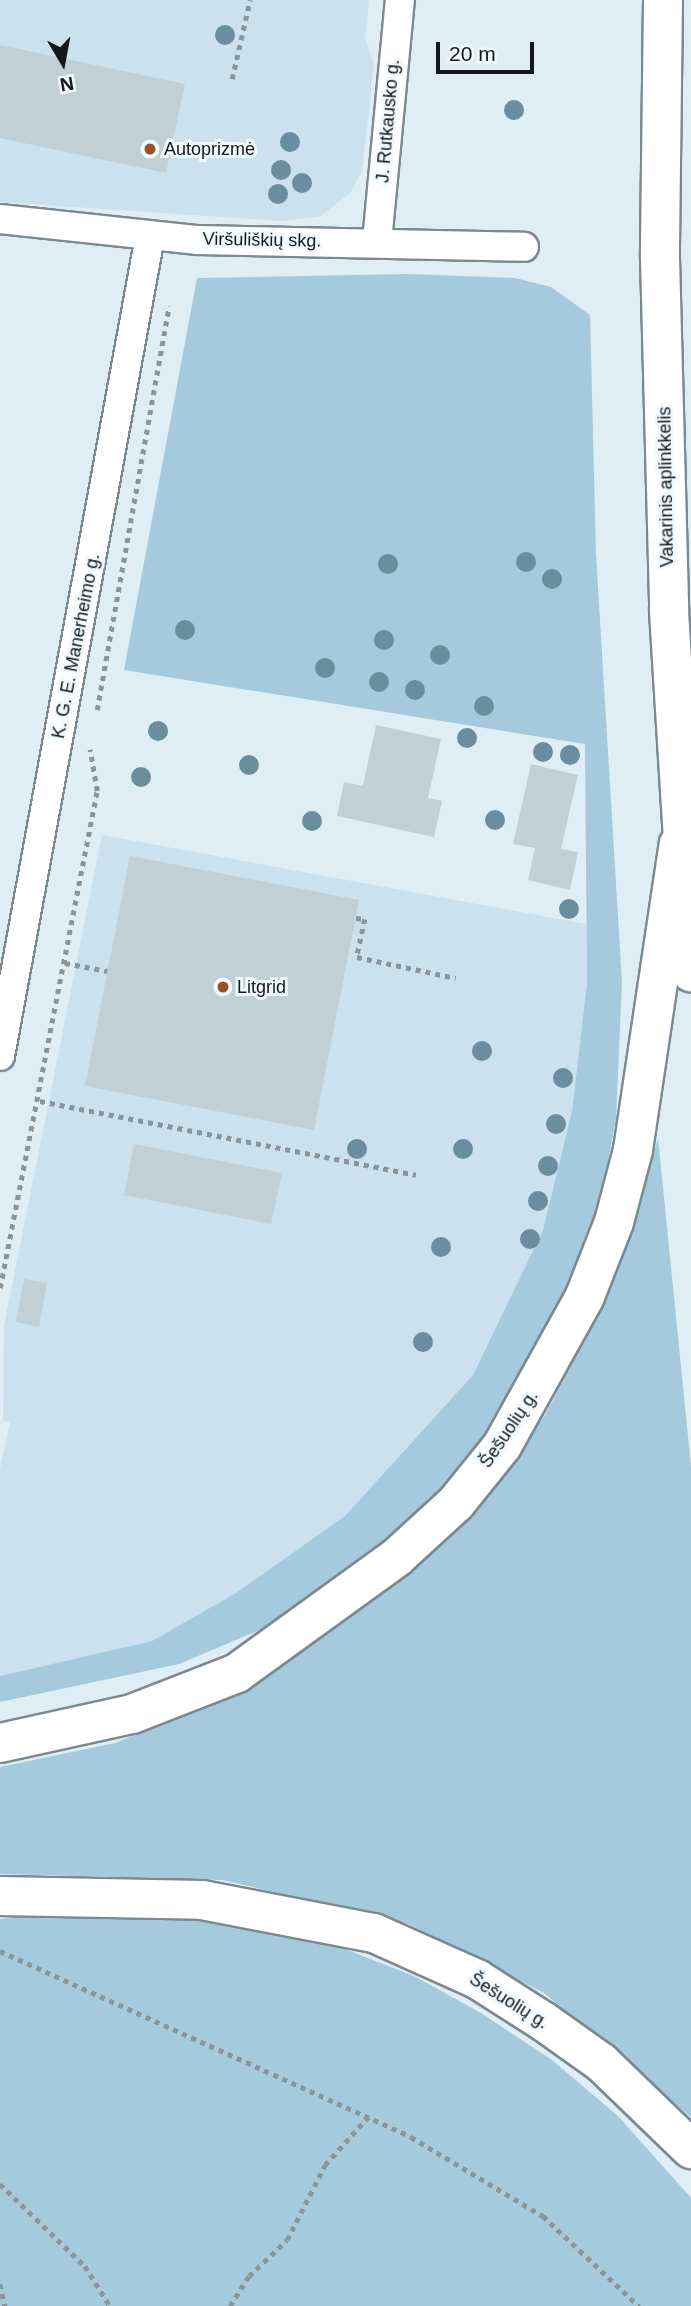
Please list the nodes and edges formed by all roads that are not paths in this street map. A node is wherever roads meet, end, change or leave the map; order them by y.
1 (400, 0) edge
2 (663, 0) edge
3 (0, 219) edge
4 (150, 236) junction
5 (377, 242) junction
6 (524, 247) dead end
7 (679, 844) junction
8 (691, 972) edge
9 (0, 1056) edge
10 (6, 1739) edge
11 (0, 1896) edge
12 (691, 2149) edge

1 - 5 street, J. Rutkausko g.
2 - 7 highway, Vakarinis aplinkkelis
3 - 4 street, Viršuliškių skg.
4 - 5 street, Viršuliškių skg.
4 - 9 street, K. G. E. Manerheimo g.
5 - 6 street, Viršuliškių skg.
7 - 8 highway, Vakarinis aplinkkelis
7 - 10 highway, Šešuolių g.
11 - 12 highway, Šešuolių g.

